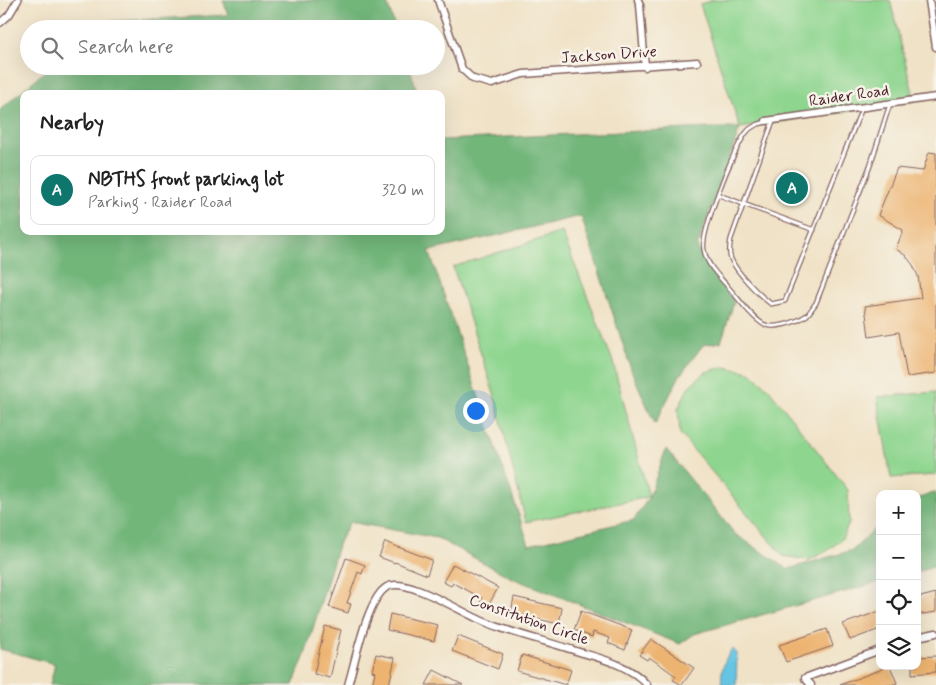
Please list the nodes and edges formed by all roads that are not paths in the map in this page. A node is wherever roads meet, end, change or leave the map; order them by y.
1 (18, 0) edge
2 (438, 0) edge
3 (638, 0) edge
4 (929, 0) edge
5 (445, 20) edge
6 (445, 20) edge
7 (0, 23) edge
8 (936, 47) edge
9 (697, 62) dead end
10 (645, 67) junction
11 (936, 98) edge
12 (890, 104) junction
13 (862, 107) junction
14 (770, 121) junction
15 (718, 195) junction
16 (744, 205) junction
17 (814, 230) junction
18 (936, 632) edge
19 (921, 636) edge
20 (876, 651) edge
21 (348, 685) edge
22 (647, 685) edge
23 (811, 685) edge

1 - 7 street
2 - 5 street, Jackson Drive
3 - 10 street
4 - 8 street
6 - 10 street, Jackson Drive
9 - 10 street, Jackson Drive
11 - 12 street, Raider Road
12 - 13 street, Raider Road
12 - 15 lane
13 - 14 street, Raider Road
13 - 17 lane
14 - 15 lane
14 - 16 lane
15 - 16 lane
16 - 17 lane
16 - 17 lane
18 - 19 street
20 - 23 street
21 - 22 street, Constitution Circle

